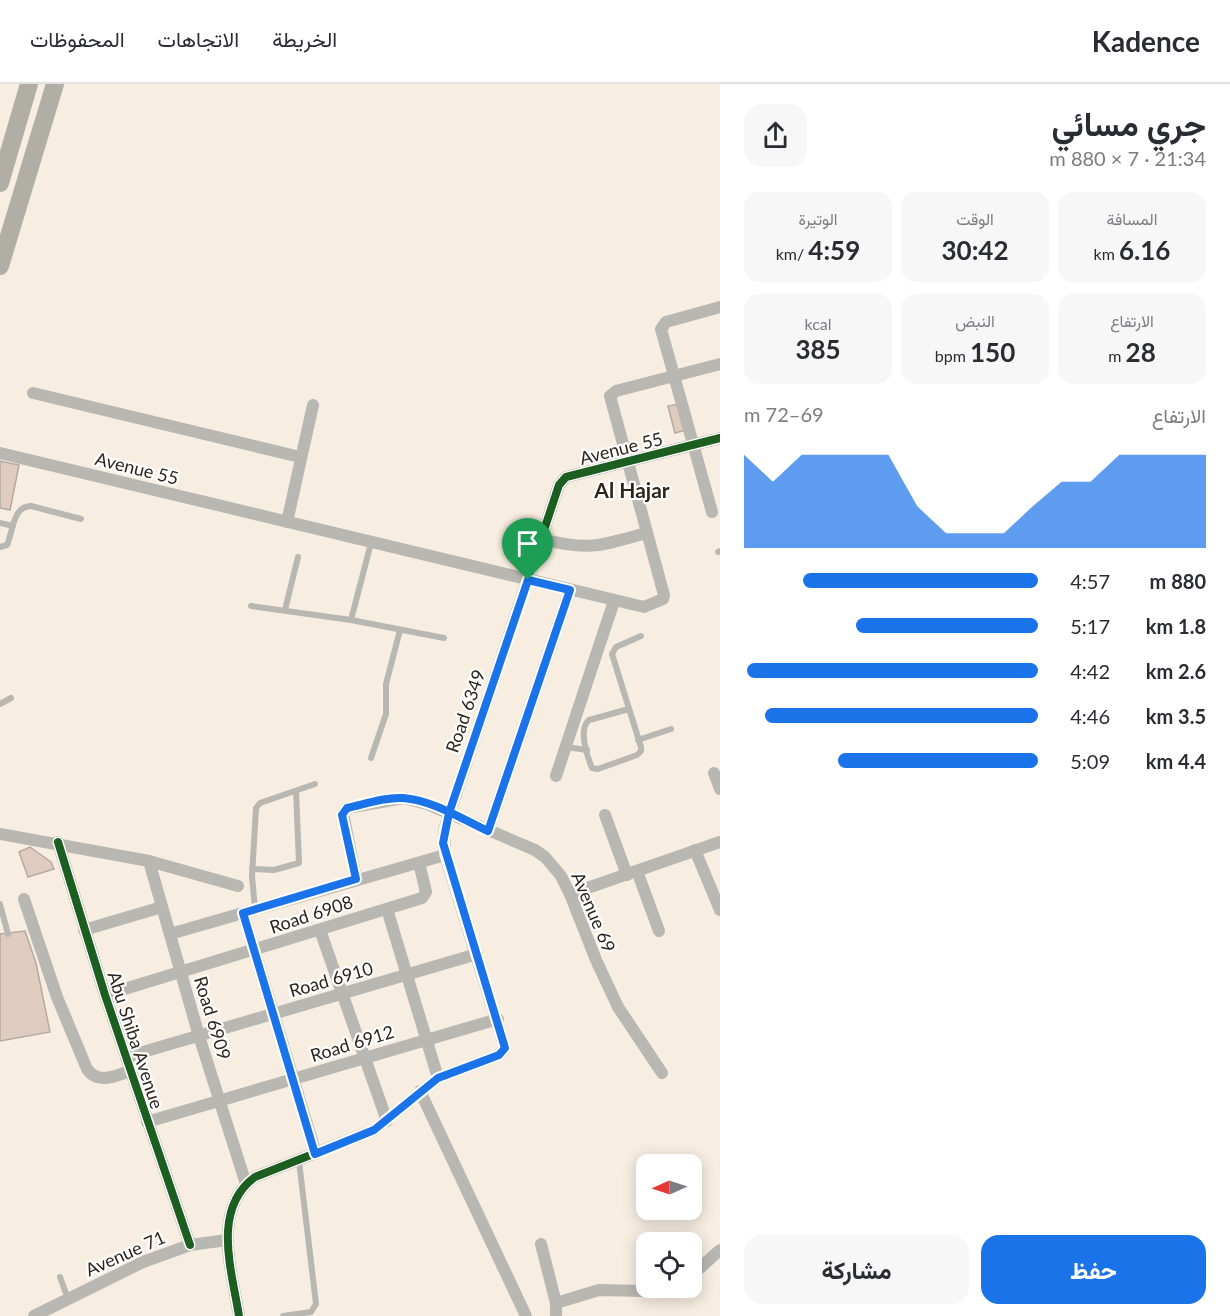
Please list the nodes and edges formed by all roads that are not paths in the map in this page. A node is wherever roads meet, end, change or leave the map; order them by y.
1 (29, 84) edge
2 (55, 84) edge
3 (0, 183) edge
4 (0, 266) edge
5 (720, 307) edge
6 (720, 364) edge
7 (673, 376) junction
8 (33, 393) dead end
9 (313, 405) dead end
10 (720, 438) edge
11 (693, 445) junction
12 (0, 453) edge
13 (300, 457) junction
14 (628, 463) junction
15 (712, 512) dead end
16 (81, 519) dead end
17 (287, 522) junction
18 (0, 523) edge
19 (13, 526) junction
20 (646, 533) junction
21 (541, 539) junction
22 (371, 543) junction
23 (0, 547) edge
24 (298, 557) dead end
25 (528, 580) junction
26 (570, 590) junction
27 (614, 601) junction
28 (251, 606) dead end
29 (285, 610) junction
30 (351, 620) junction
31 (400, 630) junction
32 (641, 636) dead end
33 (444, 638) dead end
34 (11, 698) dead end
35 (0, 704) edge
36 (629, 709) junction
37 (670, 729) dead end
38 (638, 740) junction
39 (566, 747) junction
40 (587, 750) junction
41 (371, 758) dead end
42 (714, 773) dead end
43 (556, 776) dead end
44 (315, 784) dead end
45 (720, 789) edge
46 (296, 791) junction
47 (449, 813) junction
48 (604, 815) dead end
49 (488, 831) junction
50 (0, 834) edge
51 (58, 842) junction
52 (720, 842) edge
53 (695, 850) junction
54 (446, 855) junction
55 (149, 861) junction
56 (419, 863) junction
57 (252, 869) junction
58 (632, 873) junction
59 (356, 879) junction
60 (238, 886) dead end
61 (570, 894) junction
62 (24, 898) dead end
63 (0, 903) edge
64 (162, 907) junction
65 (387, 909) junction
66 (720, 910) edge
67 (249, 911) junction
68 (84, 930) junction
69 (320, 930) junction
70 (659, 931) dead end
71 (8, 934) dead end
72 (170, 934) junction
73 (254, 951) junction
74 (477, 954) junction
75 (181, 974) junction
76 (408, 976) junction
77 (343, 995) junction
78 (105, 996) junction
79 (274, 1014) junction
80 (498, 1019) junction
81 (199, 1036) junction
82 (426, 1040) junction
83 (126, 1058) junction
84 (364, 1058) junction
85 (130, 1071) junction
86 (662, 1073) dead end
87 (438, 1078) junction
88 (292, 1080) junction
89 (420, 1091) junction
90 (220, 1101) junction
91 (387, 1121) junction
92 (147, 1122) junction
93 (315, 1154) junction
94 (299, 1161) junction
95 (246, 1184) junction
96 (227, 1240) junction
97 (541, 1244) dead end
98 (190, 1245) junction
99 (720, 1250) edge
100 (702, 1266) edge
101 (60, 1277) dead end
102 (636, 1291) edge
103 (68, 1299) junction
104 (556, 1303) junction
105 (34, 1316) edge
106 (239, 1316) edge
107 (283, 1316) edge
108 (526, 1316) edge
109 (556, 1316) edge

1 - 3 main road
2 - 4 main road
5 - 7 street
6 - 7 street
7 - 11 street
7 - 14 street
8 - 13 street
9 - 13 street
10 - 11 street, Avenue 55
11 - 14 street, Avenue 55
11 - 15 street
12 - 17 street, Avenue 55
13 - 17 street
14 - 20 street
14 - 21 street, Avenue 55
16 - 19 lane
17 - 22 street, Avenue 55
18 - 19 lane
19 - 23 lane
20 - 21 street
20 - 27 street
21 - 25 street, Avenue 55
22 - 25 street, Avenue 55
22 - 30 lane
24 - 29 lane
25 - 26 street
25 - 47 street, Road 6349
26 - 27 street
26 - 49 street
27 - 39 street
28 - 29 lane
29 - 30 lane
30 - 31 lane
31 - 33 lane
31 - 41 lane
32 - 36 lane
34 - 35 lane
36 - 38 lane
36 - 40 lane
37 - 38 lane
38 - 40 lane
39 - 40 lane
39 - 43 street
42 - 45 street
44 - 46 lane
46 - 57 lane
46 - 57 lane
47 - 49 street, Avenue 69
47 - 54 street, Road 6349
47 - 59 street, Avenue 69
48 - 58 street
49 - 61 street, Avenue 69
50 - 51 street
51 - 55 street
51 - 68 street, Abu Shiba Avenue
52 - 53 street
53 - 58 street
53 - 66 street
54 - 56 street
54 - 74 street, Road 6349
55 - 60 street
55 - 64 street, Road 6909
56 - 59 street
56 - 65 street, Road 6908
57 - 67 lane
58 - 61 street
58 - 70 street
59 - 67 street
61 - 86 street, Avenue 69
62 - 85 street
63 - 71 lane
64 - 68 street
64 - 72 street, Road 6909
65 - 69 street, Road 6908
65 - 76 street
67 - 72 street
67 - 73 street
68 - 78 street, Abu Shiba Avenue
69 - 73 street, Road 6908
69 - 77 street
72 - 75 street, Road 6909
73 - 75 street, Road 6908
73 - 79 street
74 - 76 street, Road 6910
74 - 80 street, Road 6349
75 - 78 street, Road 6908
75 - 81 street, Road 6909
76 - 77 street, Road 6910
76 - 82 street
77 - 79 street, Road 6910
77 - 84 street
78 - 83 street, Abu Shiba Avenue
79 - 81 street, Road 6910
79 - 88 street
80 - 82 street, Road 6912
80 - 87 street
81 - 83 street, Road 6910
81 - 90 street, Road 6909
82 - 84 street, Road 6912
82 - 87 street
83 - 85 street, Abu Shiba Avenue
84 - 88 street, Road 6912
84 - 91 street
85 - 92 street, Abu Shiba Avenue
87 - 89 street
88 - 90 street, Road 6912
88 - 93 street
89 - 91 street
89 - 108 street
90 - 92 street, Road 6912
90 - 95 street, Road 6909
91 - 93 street
92 - 98 street, Abu Shiba Avenue
93 - 94 street
94 - 95 street
94 - 107 lane
95 - 96 street
96 - 98 street, Avenue 71
96 - 106 street
97 - 104 street
98 - 103 street, Avenue 71
99 - 100 street
101 - 103 lane
102 - 104 street
103 - 105 street, Avenue 71
104 - 109 street

